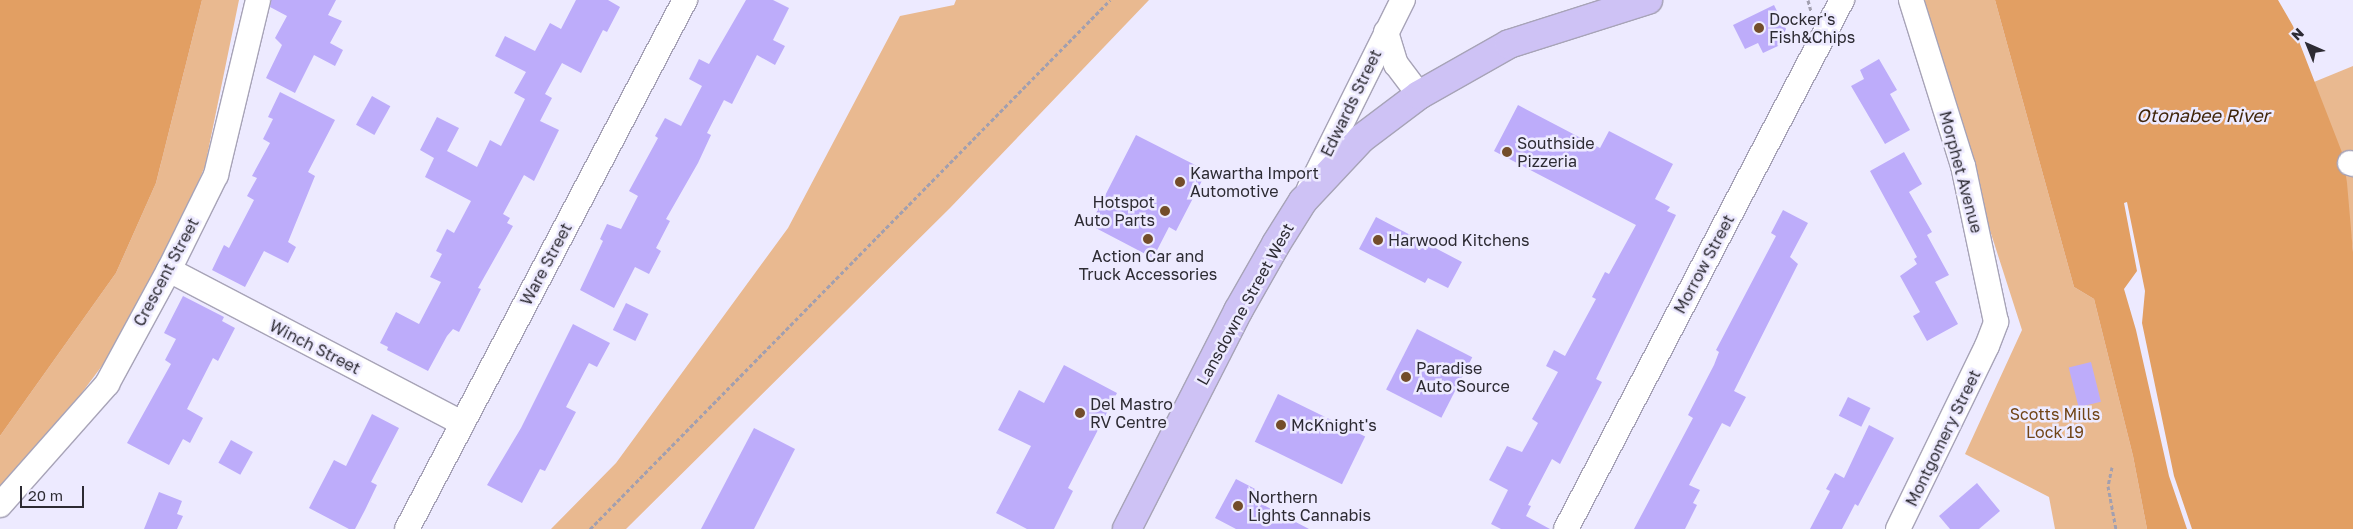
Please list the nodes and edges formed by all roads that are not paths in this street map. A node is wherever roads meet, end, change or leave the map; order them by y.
1 (258, 0) edge
2 (685, 0) edge
3 (1403, 0) edge
4 (1648, 0) edge
5 (1842, 0) edge
6 (1911, 0) edge
7 (1386, 32) junction
8 (1419, 95) junction
9 (1303, 200) junction
10 (169, 270) junction
11 (1987, 346) joint
12 (462, 423) junction
13 (0, 505) edge
14 (407, 529) edge
15 (1127, 529) edge
16 (1566, 529) edge
17 (1898, 529) edge

1 - 10 street, Crescent Street
2 - 12 street, Ware Street
3 - 7 street, Edwards Street
4 - 8 main road, Lansdowne Street West
5 - 16 street, Morrow Street
6 - 11 street, Morphet Avenue
7 - 8 street, Edwards Street
7 - 9 street, Edwards Street
8 - 9 main road, Lansdowne Street West
9 - 15 main road, Lansdowne Street West
10 - 12 street, Winch Street
10 - 13 street, Crescent Street
11 - 17 street, Montgomery Street
12 - 14 street, Ware Street

